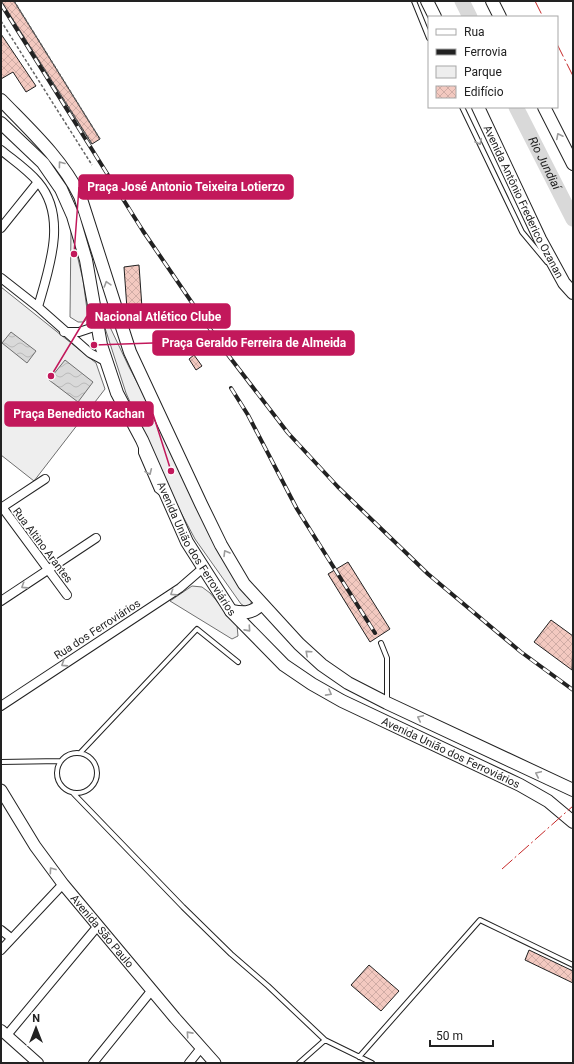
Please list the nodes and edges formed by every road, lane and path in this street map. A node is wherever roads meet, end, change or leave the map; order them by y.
1 (1, 1) edge
2 (14, 1) edge
3 (414, 1) edge
4 (427, 1) edge
5 (492, 1) edge
6 (434, 16) edge
7 (500, 16) edge
8 (1, 21) edge
9 (428, 36) edge
10 (1, 100) edge
11 (462, 108) edge
12 (478, 108) edge
13 (545, 108) edge
14 (21, 120) junction
15 (1, 123) edge
16 (10, 132) junction
17 (100, 139) dead end
18 (92, 144) dead end
19 (1, 150) edge
20 (573, 164) edge
21 (92, 165) dead end
22 (38, 182) junction
23 (1, 228) edge
24 (1, 278) edge
25 (564, 283) junction
26 (573, 293) edge
27 (38, 307) junction
28 (97, 326) junction
29 (64, 332) junction
30 (123, 335) junction
31 (105, 361) junction
32 (45, 479) dead end
33 (1, 507) edge
34 (96, 538) dead end
35 (203, 568) junction
36 (48, 571) junction
37 (67, 595) dead end
38 (1, 601) edge
39 (261, 604) junction
40 (231, 611) junction
41 (381, 643) dead end
42 (238, 662) dead end
43 (387, 703) junction
44 (1, 706) edge
45 (80, 753) junction
46 (61, 761) junction
47 (1, 762) edge
48 (1, 790) edge
49 (573, 790) edge
50 (73, 793) junction
51 (573, 822) edge
52 (63, 884) junction
53 (97, 927) junction
54 (1, 930) edge
55 (11, 938) junction
56 (1, 950) edge
57 (573, 965) edge
58 (152, 990) junction
59 (4, 1033) edge
60 (325, 1040) junction
61 (201, 1048) junction
62 (359, 1057) junction
63 (38, 1063) edge
64 (93, 1063) edge
65 (189, 1063) edge
66 (215, 1063) edge
67 (299, 1063) edge
68 (372, 1063) edge

1 - 18 path
2 - 17 path
3 - 9 lane
4 - 6 main road
5 - 7 main road
8 - 21 path
10 - 14 main road, Avenida União dos Ferroviários
11 -> 25 lane
12 - 25 main road, Avenida Antônio Frederico Ozanan
20 -> 13 main road
14 - 16 main road
30 -> 14 main road, Avenida União dos Ferroviários
15 - 16 main road, Avenida União dos Ferroviários
16 - 28 main road, Avenida União dos Ferroviários
19 - 22 street
22 - 23 street
22 - 27 street
24 - 27 street
25 - 26 main road, Avenida Antônio Frederico Ozanan
27 - 29 street
28 - 29 street
28 - 30 main road
28 - 31 main road, Avenida União dos Ferroviários
29 - 31 street
39 -> 30 main road, Avenida União dos Ferroviários
31 -> 35 main road, Avenida União dos Ferroviários
32 - 33 street
33 - 36 street, Rua Altino Arantes
34 - 36 street
35 - 40 main road, Avenida União dos Ferroviários
35 -> 44 street, Rua dos Ferroviários
36 - 37 street, Rua Altino Arantes
36 -> 38 street
39 - 40 main road
43 -> 39 main road, Avenida União dos Ferroviários
40 -> 51 main road, Avenida União dos Ferroviários
41 - 43 lane
42 - 45 lane
49 -> 43 main road, Avenida União dos Ferroviários
45 - 46 lane
45 - 50 lane
46 - 47 lane
46 - 50 lane
52 -> 48 main road, Avenida São Paulo
50 - 60 lane
52 - 53 main road, Avenida São Paulo
52 - 55 street
53 - 58 main road, Avenida São Paulo
53 - 59 street
54 - 55 street
55 - 56 street
57 - 62 lane
61 -> 58 main road, Avenida São Paulo
58 - 64 street
59 - 63 street
60 - 62 lane
60 - 67 lane
61 - 65 street
61 - 66 main road, Avenida São Paulo
62 - 68 lane

